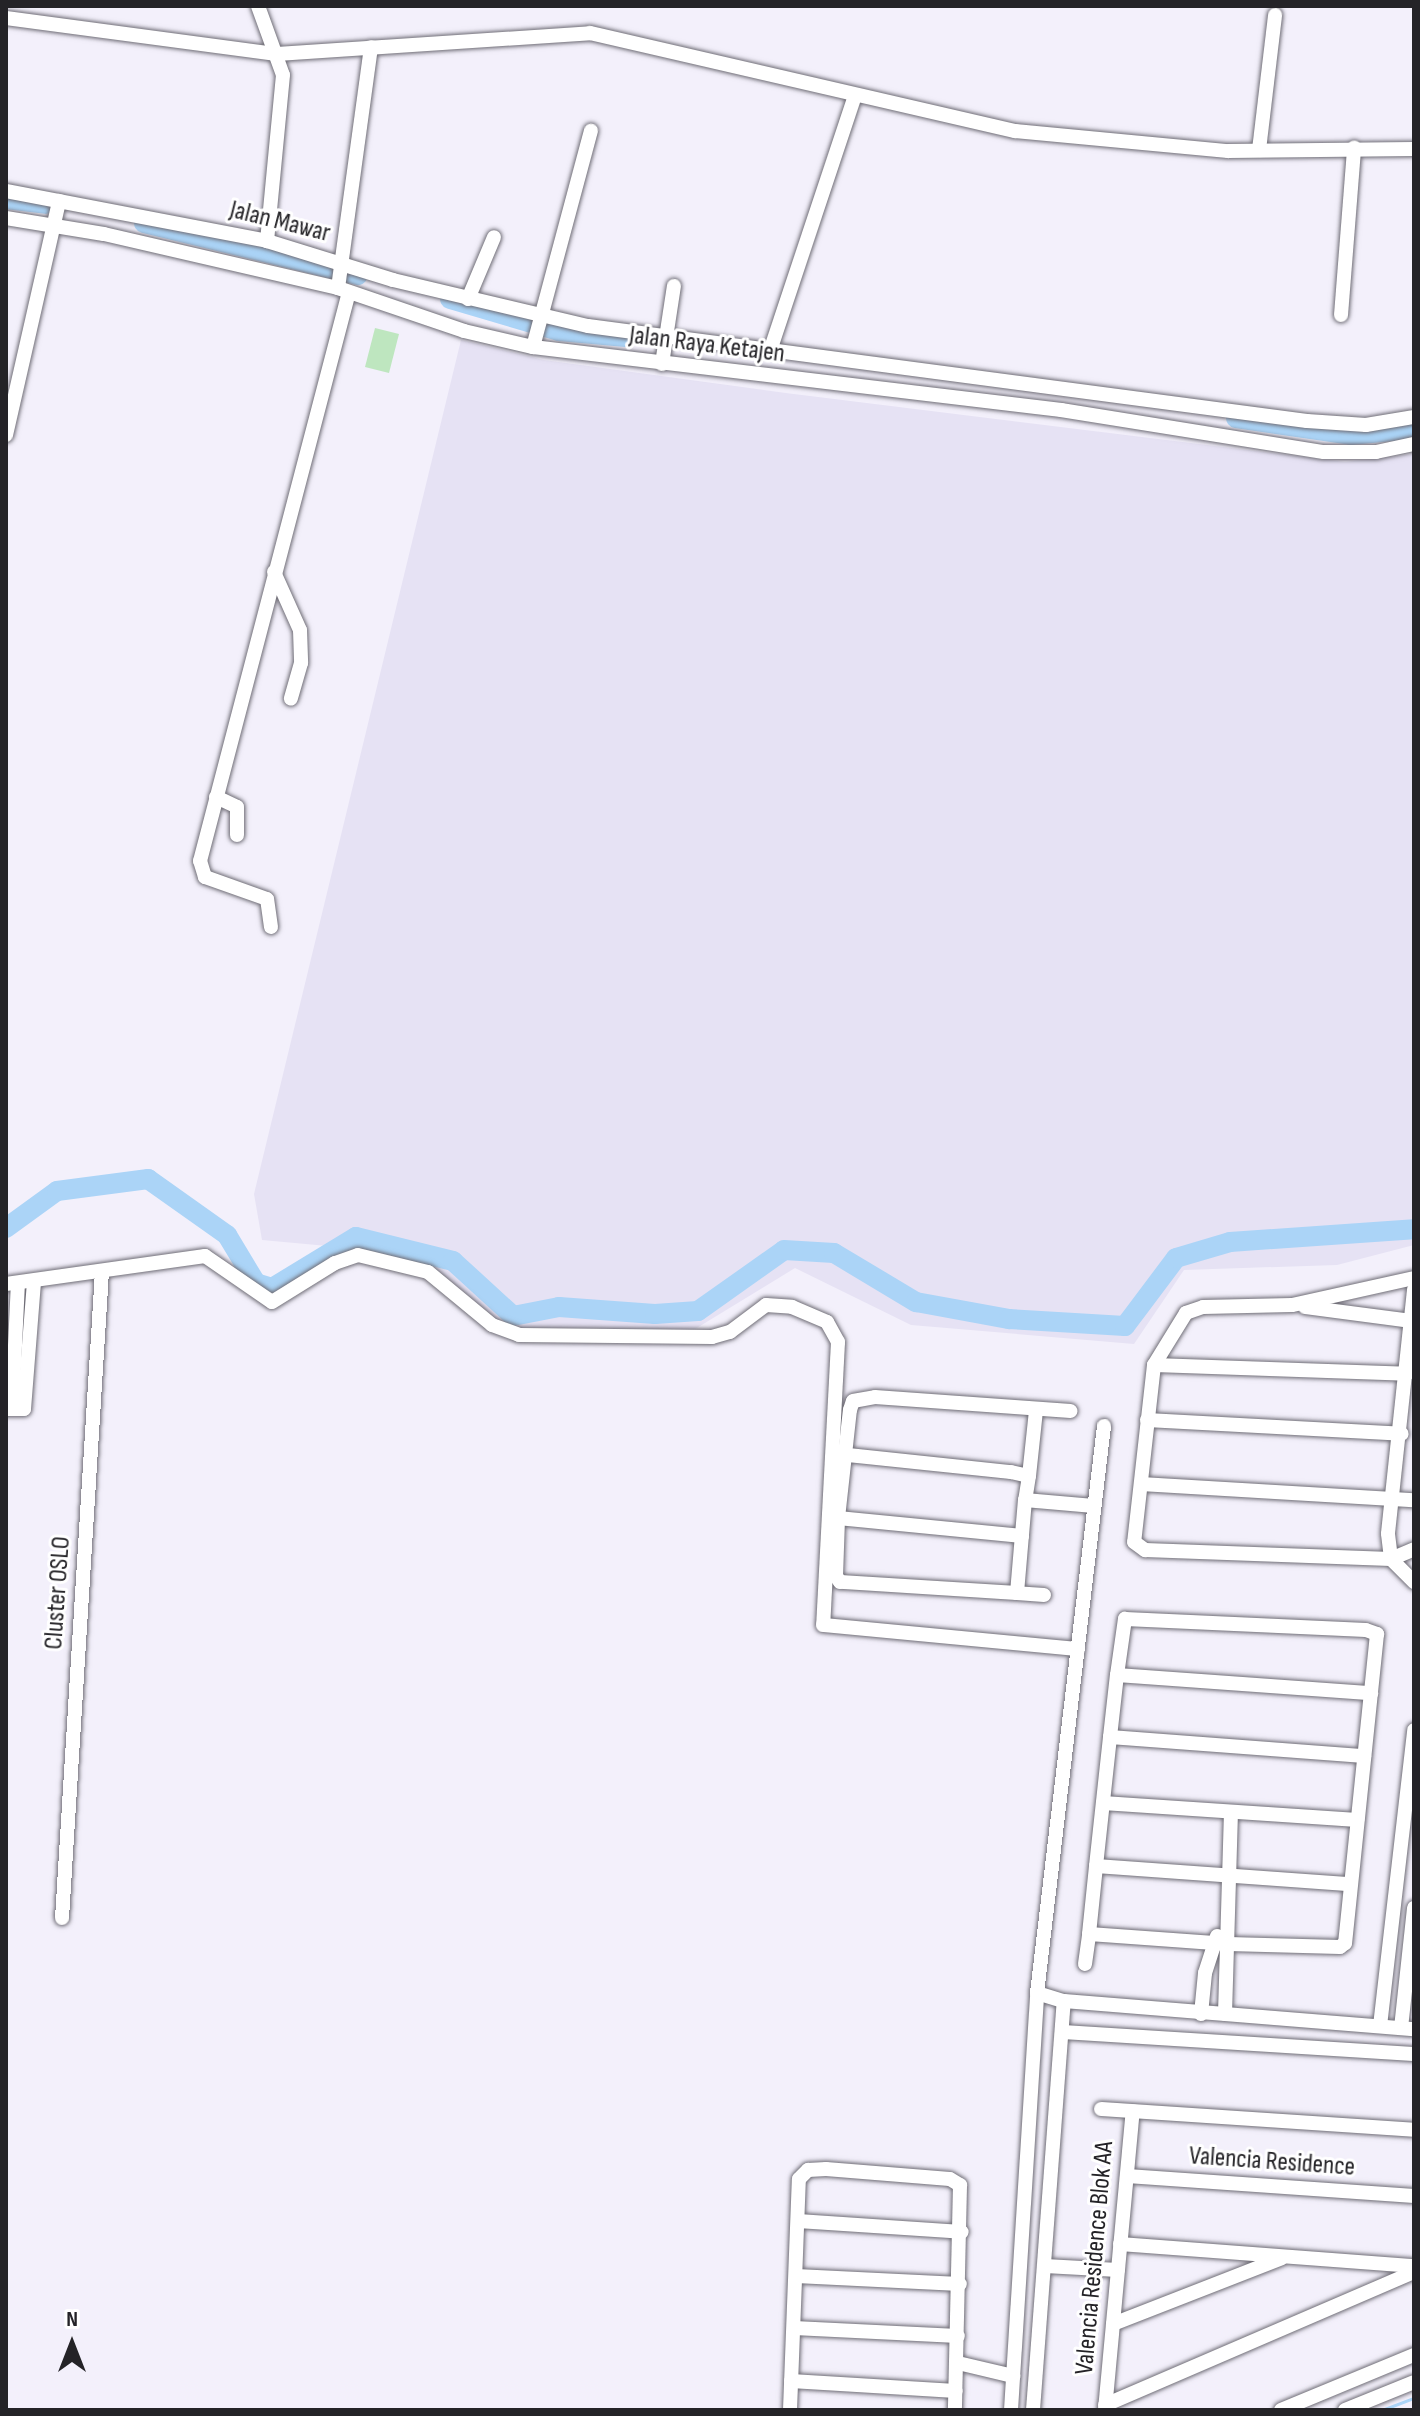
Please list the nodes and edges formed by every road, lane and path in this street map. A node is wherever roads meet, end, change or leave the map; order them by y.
1 (258, 6) edge
2 (1275, 15) dead end
3 (6, 18) edge
4 (371, 47) junction
5 (277, 54) junction
6 (855, 96) junction
7 (591, 131) dead end
8 (1354, 148) junction
9 (1414, 149) edge
10 (1259, 150) junction
11 (6, 191) edge
12 (28, 208) junction
13 (58, 212) junction
14 (82, 216) junction
15 (6, 218) edge
16 (127, 225) junction
17 (494, 237) dead end
18 (203, 240) junction
19 (267, 241) junction
20 (342, 279) junction
21 (674, 286) dead end
22 (468, 299) junction
23 (1341, 315) dead end
24 (538, 320) junction
25 (587, 339) junction
26 (534, 343) junction
27 (664, 348) junction
28 (771, 348) junction
29 (857, 361) junction
30 (12, 379) edge
31 (855, 384) junction
32 (1414, 417) edge
33 (6, 435) edge
34 (1414, 444) edge
35 (274, 572) junction
36 (291, 699) dead end
37 (216, 797) junction
38 (237, 835) dead end
39 (271, 927) dead end
40 (102, 1271) junction
41 (1414, 1278) edge
42 (34, 1281) junction
43 (12, 1284) edge
44 (1414, 1290) edge
45 (1292, 1305) junction
46 (1412, 1321) junction
47 (1412, 1343) edge
48 (1154, 1365) junction
49 (1407, 1374) junction
50 (1409, 1404) edge
51 (14, 1409) edge
52 (1036, 1410) junction
53 (1070, 1411) dead end
54 (1147, 1420) junction
55 (1104, 1426) dead end
56 (1402, 1434) junction
57 (848, 1455) junction
58 (1029, 1476) junction
59 (1141, 1484) junction
60 (1395, 1498) junction
61 (1025, 1500) junction
62 (1414, 1500) edge
63 (1094, 1506) junction
64 (838, 1518) junction
65 (1022, 1536) junction
66 (1414, 1549) edge
67 (1391, 1559) junction
68 (1414, 1582) edge
69 (1017, 1593) junction
70 (1044, 1595) dead end
71 (1078, 1649) junction
72 (1117, 1675) junction
73 (1371, 1693) junction
74 (1414, 1730) edge
75 (1110, 1737) junction
76 (1364, 1756) junction
77 (1103, 1803) junction
78 (1231, 1812) junction
79 (1357, 1820) junction
80 (1096, 1866) junction
81 (1229, 1876) junction
82 (1350, 1884) junction
83 (1414, 1908) edge
84 (62, 1918) dead end
85 (1089, 1934) junction
86 (1221, 1944) junction
87 (1085, 1964) dead end
88 (1205, 1980) junction
89 (1226, 1980) junction
90 (1037, 1993) junction
91 (1064, 2001) junction
92 (1205, 2014) junction
93 (1225, 2014) junction
94 (1380, 2026) junction
95 (1408, 2029) edge
96 (1062, 2032) junction
97 (1206, 2040) junction
98 (1414, 2054) edge
99 (1101, 2109) dead end
100 (1133, 2111) junction
101 (1414, 2130) edge
102 (1127, 2176) junction
103 (1414, 2196) edge
104 (798, 2221) junction
105 (962, 2232) junction
106 (1120, 2244) junction
107 (1286, 2256) junction
108 (1045, 2266) junction
109 (1414, 2266) edge
110 (1118, 2270) junction
111 (1414, 2272) edge
112 (796, 2276) junction
113 (960, 2284) junction
114 (1113, 2324) junction
115 (794, 2328) junction
116 (958, 2336) junction
117 (1414, 2355) edge
118 (958, 2363) junction
119 (1013, 2376) junction
120 (791, 2381) junction
121 (1414, 2382) edge
122 (956, 2391) junction
123 (1105, 2408) edge
124 (790, 2410) edge
125 (955, 2410) edge
126 (1011, 2410) edge
127 (1033, 2410) edge
128 (1281, 2410) edge
129 (1345, 2410) edge

1 - 5 street
2 - 10 street
3 - 5 street
4 - 5 street
4 - 6 street
4 - 20 street
5 - 19 street
6 - 10 street
6 - 28 street
7 - 24 street
8 - 9 street
8 - 10 street
8 - 23 street
11 - 12 street, Jalan Mawar
12 - 13 street, Jalan Raya Ketajen
12 - 13 street, Jalan Mawar
12 - 15 street, Jalan Raya Ketajen
13 - 14 street, Jalan Raya Ketajen
13 - 14 street, Jalan Mawar
13 - 30 street
14 - 16 street, Jalan Raya Ketajen
14 - 16 street, Jalan Mawar
16 - 18 street, Jalan Raya Ketajen
16 - 18 street, Jalan Mawar
17 - 22 street
18 - 19 street, Jalan Mawar
18 - 20 street, Jalan Raya Ketajen
19 - 20 street, Jalan Mawar
20 - 22 street, Jalan Mawar
20 - 26 street, Jalan Raya Ketajen
20 - 35 street
21 - 27 street
22 - 24 street, Jalan Mawar
24 - 25 street, Jalan Mawar
24 - 26 street
25 - 26 street, Jalan Raya Ketajen
25 - 27 street, Jalan Raya Ketajen
25 - 27 street
27 - 28 street
27 - 31 street, Jalan Raya Ketajen
28 - 29 street
29 - 31 street
29 - 32 street
30 - 33 street
31 - 34 street, Jalan Raya Ketajen
35 - 36 street
35 - 37 street
37 - 38 street
37 - 39 street
40 - 42 street
40 - 71 street
40 - 84 street, Cluster OSLO
41 - 45 street
42 - 43 street
42 - 51 street
43 - 51 street
44 - 46 street
45 - 46 street
45 - 48 street
46 - 47 street
47 - 49 street
48 - 49 street
48 - 54 street
49 - 50 street
50 - 56 street
52 - 53 street
52 - 57 street
52 - 58 street
54 - 56 street
54 - 59 street
55 - 63 street
56 - 60 street
57 - 58 street
57 - 64 street
58 - 61 street
59 - 60 street
59 - 67 street
60 - 62 street
60 - 67 street
61 - 63 street
61 - 65 street
63 - 71 street
64 - 65 street
64 - 69 street
65 - 69 street
66 - 67 street
67 - 68 street
69 - 70 street
71 - 90 street
72 - 73 street
72 - 73 street
72 - 75 street
73 - 76 street
74 - 94 street
75 - 76 street
75 - 77 street
76 - 79 street
77 - 78 street
77 - 80 street
78 - 79 street
78 - 81 street
79 - 82 street
80 - 81 street
80 - 85 street
81 - 82 street
81 - 86 street
82 - 86 street
83 - 95 street
85 - 86 street
85 - 87 street
86 - 88 street
86 - 89 street
88 - 89 street
88 - 92 street
89 - 93 street
90 - 91 street
90 - 119 street
91 - 92 street
91 - 96 street
92 - 93 street
92 - 97 street
93 - 94 street
94 - 95 street
96 - 97 street
96 - 108 street
97 - 98 street
99 - 100 street
100 - 101 street
100 - 102 street, Valencia Residence Blok AA
102 - 103 street, Valencia Residence
102 - 106 street, Valencia Residence Blok AA
104 - 105 street
104 - 105 street
104 - 112 street
105 - 113 street
106 - 107 street
106 - 110 street, Valencia Residence Blok AA
107 - 109 street
107 - 114 street
108 - 110 street
108 - 127 street
110 - 114 street, Valencia Residence Blok AA
111 - 123 street
112 - 113 street
112 - 115 street
113 - 116 street
114 - 123 street, Valencia Residence Blok AA
115 - 116 street
115 - 120 street
116 - 118 street
117 - 128 street
118 - 119 street
118 - 122 street
119 - 126 street
120 - 122 street
120 - 124 street
121 - 129 street
122 - 125 street

